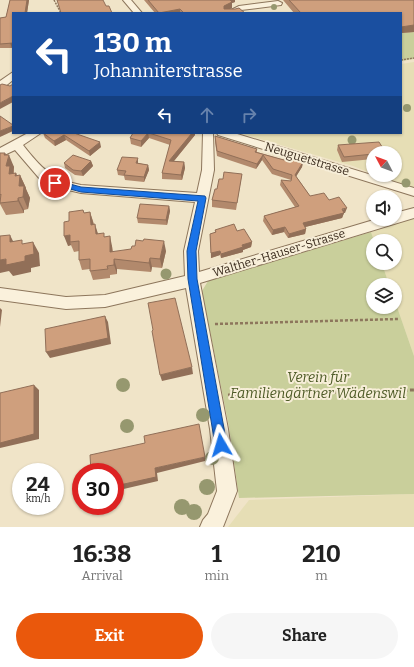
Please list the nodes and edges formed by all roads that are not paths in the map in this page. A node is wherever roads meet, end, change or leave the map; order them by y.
1 (127, 0) edge
2 (278, 3) dead end
3 (137, 12) edge
4 (231, 12) edge
5 (11, 73) edge
6 (0, 86) edge
7 (34, 134) edge
8 (208, 134) edge
9 (225, 134) edge
10 (17, 145) junction
11 (0, 153) edge
12 (414, 192) edge
13 (202, 198) junction
14 (414, 213) edge
15 (402, 217) edge
16 (370, 226) edge
17 (192, 279) junction
18 (0, 294) edge
19 (210, 527) edge

1 - 3 street
2 - 4 street
5 - 6 street
7 - 10 street
8 - 13 street
9 - 12 street, Neuguetstrasse
10 - 11 street
10 - 13 street
13 - 17 street
14 - 15 street, Walther-Hauser-Strasse
16 - 17 street, Walther-Hauser-Strasse
17 - 18 street, Walther-Hauser-Strasse
17 - 19 street

